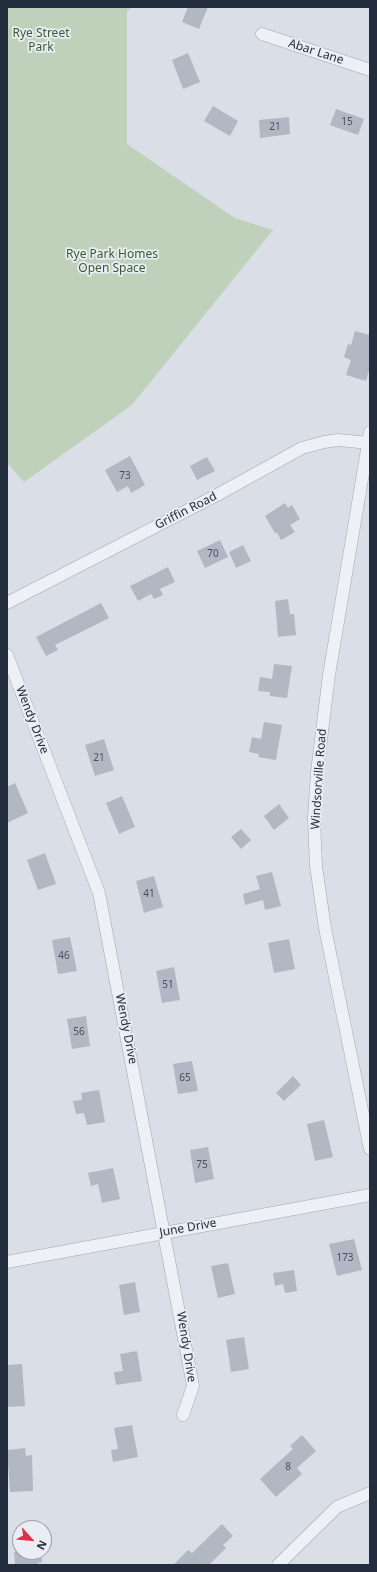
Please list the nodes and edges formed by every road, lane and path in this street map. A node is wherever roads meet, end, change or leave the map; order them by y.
1 (262, 34) dead end
2 (370, 70) edge
3 (369, 439) edge
4 (7, 603) edge
5 (7, 656) edge
6 (370, 1149) edge
7 (370, 1195) edge
8 (165, 1233) junction
9 (7, 1262) edge
10 (183, 1415) dead end
11 (370, 1493) edge
12 (278, 1565) edge

1 - 2 street, Abar Lane
3 - 4 street, Griffin Road
3 - 6 street, Windsorville Road
5 - 8 street, Wendy Drive
7 - 8 street, June Drive
8 - 9 street, June Drive
8 - 10 street, Wendy Drive
11 - 12 street

